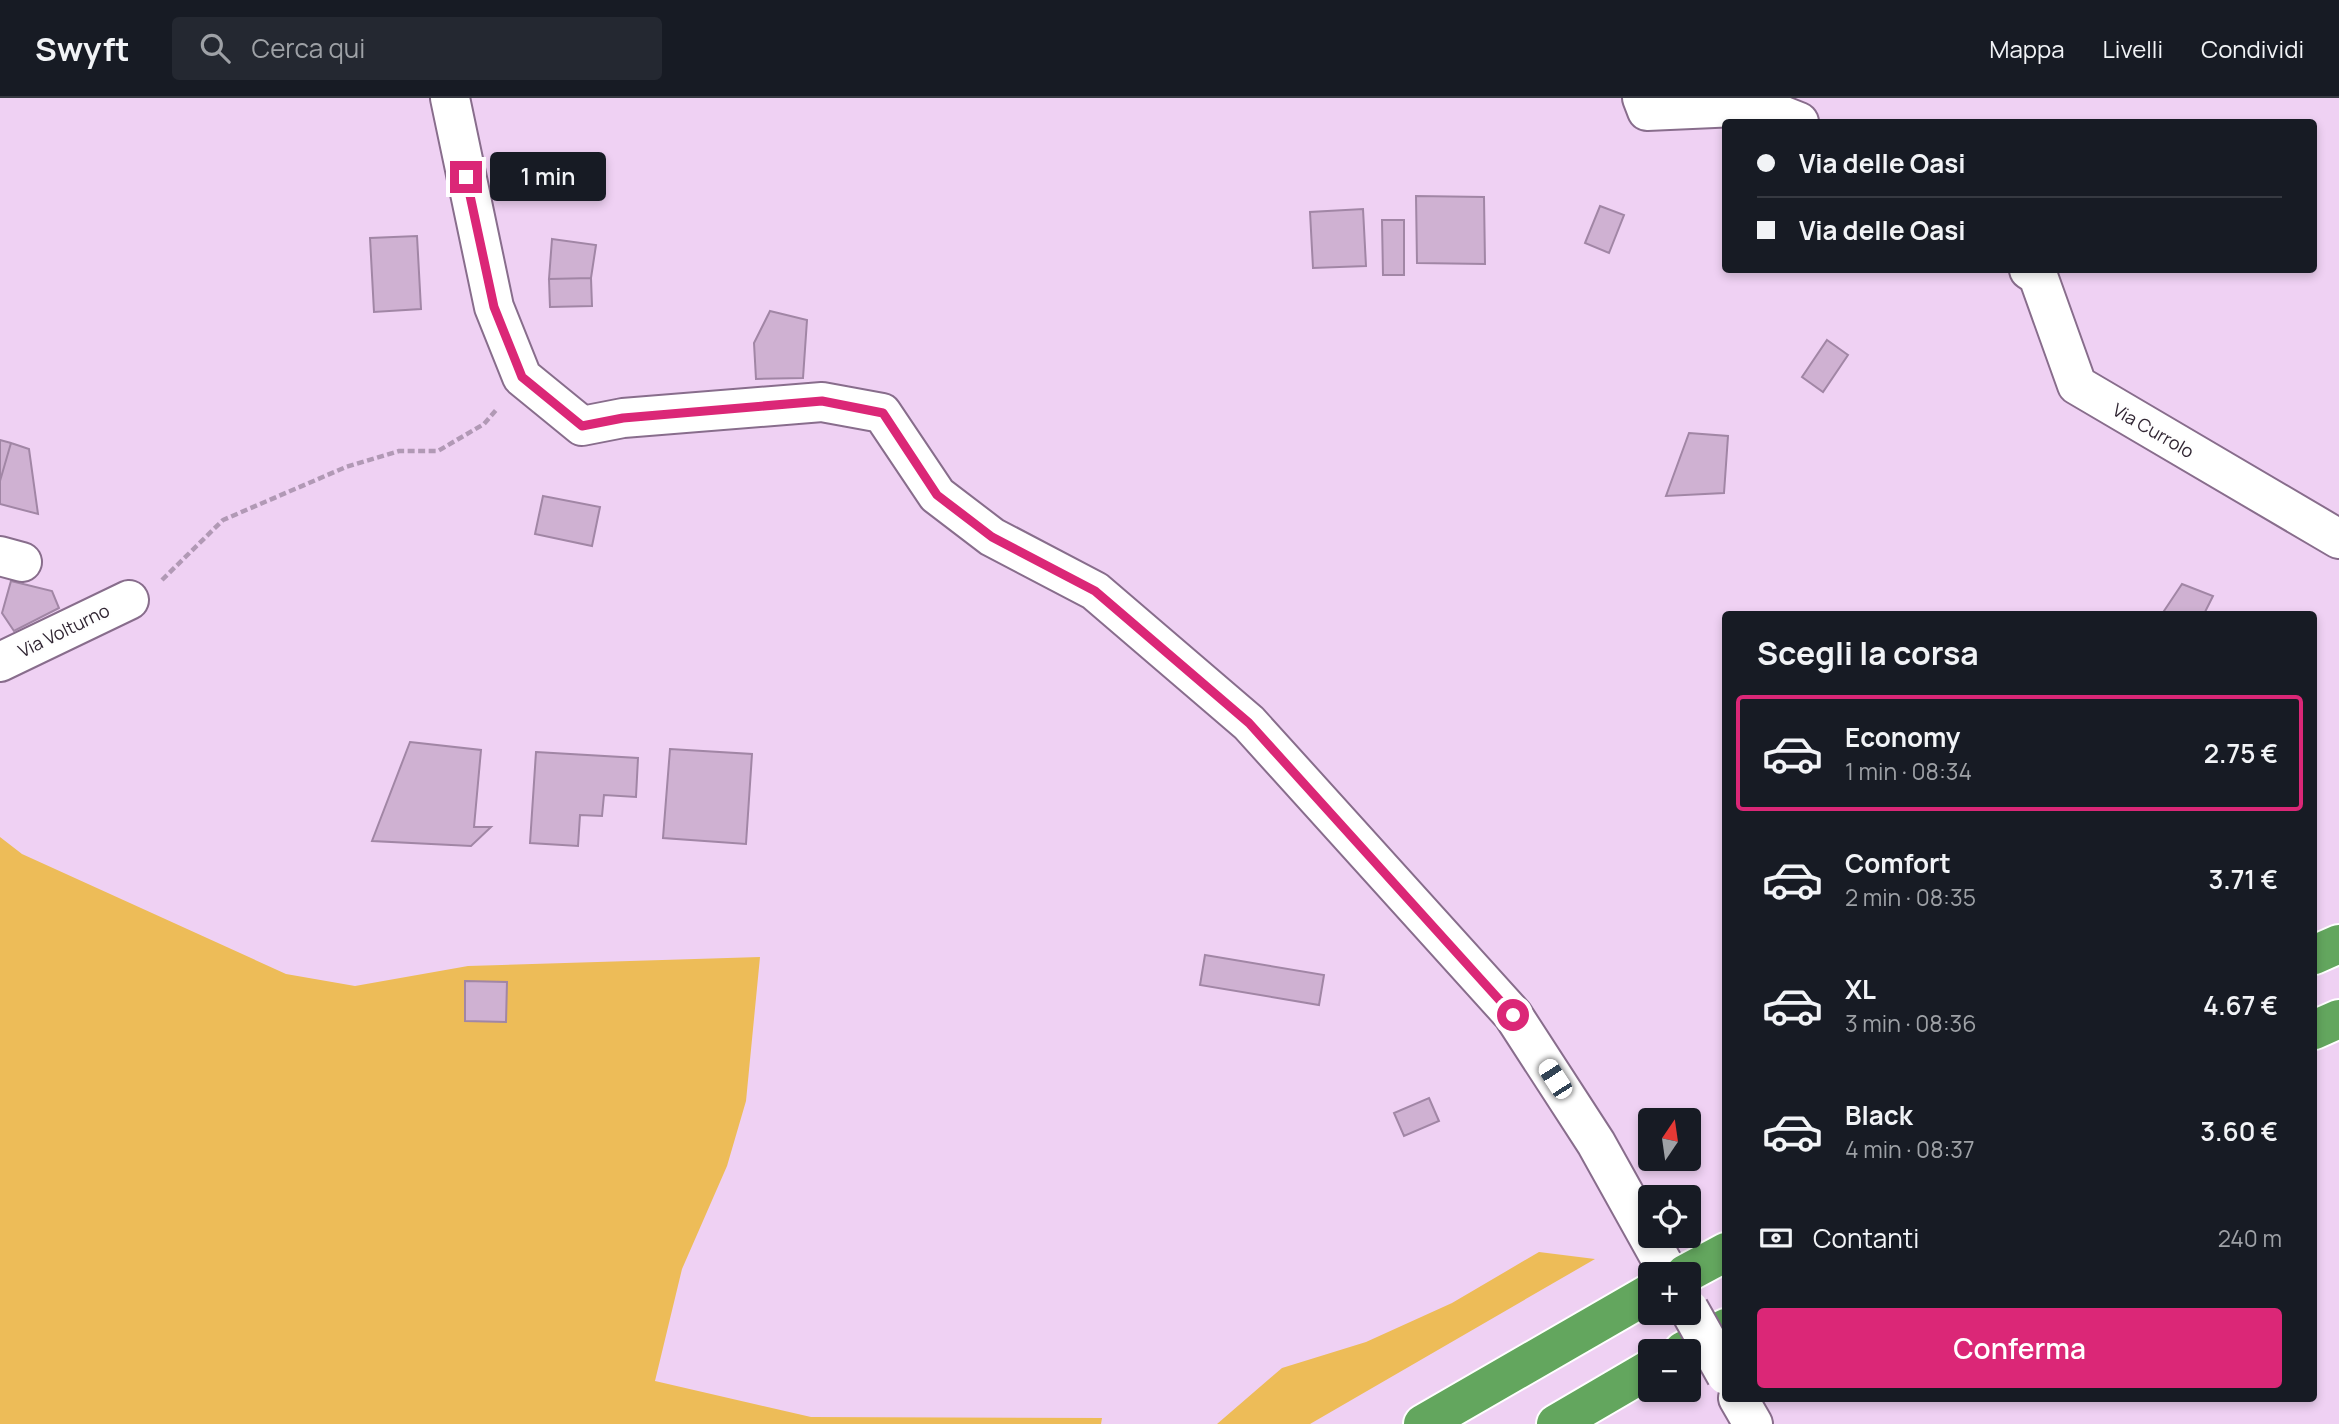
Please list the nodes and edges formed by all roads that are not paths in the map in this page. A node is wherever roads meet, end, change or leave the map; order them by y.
1 (450, 98) edge
2 (1642, 98) edge
3 (1791, 119) edge
4 (2034, 273) edge
5 (2339, 539) edge
6 (129, 600) road end
7 (0, 663) edge
8 (2339, 944) edge
9 (2317, 954) edge
10 (2339, 1019) edge
11 (2317, 1029) edge
12 (1722, 1254) edge
13 (1662, 1262) edge
14 (1701, 1265) edge
15 (1638, 1300) edge
16 (1698, 1325) edge
17 (1722, 1330) edge
18 (1701, 1341) edge
19 (1722, 1368) edge
20 (1638, 1375) edge
21 (1740, 1402) edge
22 (1423, 1424) edge
23 (1556, 1424) edge
24 (1753, 1424) edge

1 - 13 street
2 - 3 street
4 - 5 street, Via Currolo
6 - 7 street, Via Volturno
8 - 9 highway
10 - 11 highway
12 - 14 highway
15 - 22 highway
16 - 19 street, bridge
17 - 18 highway
20 - 23 highway
21 - 24 street

